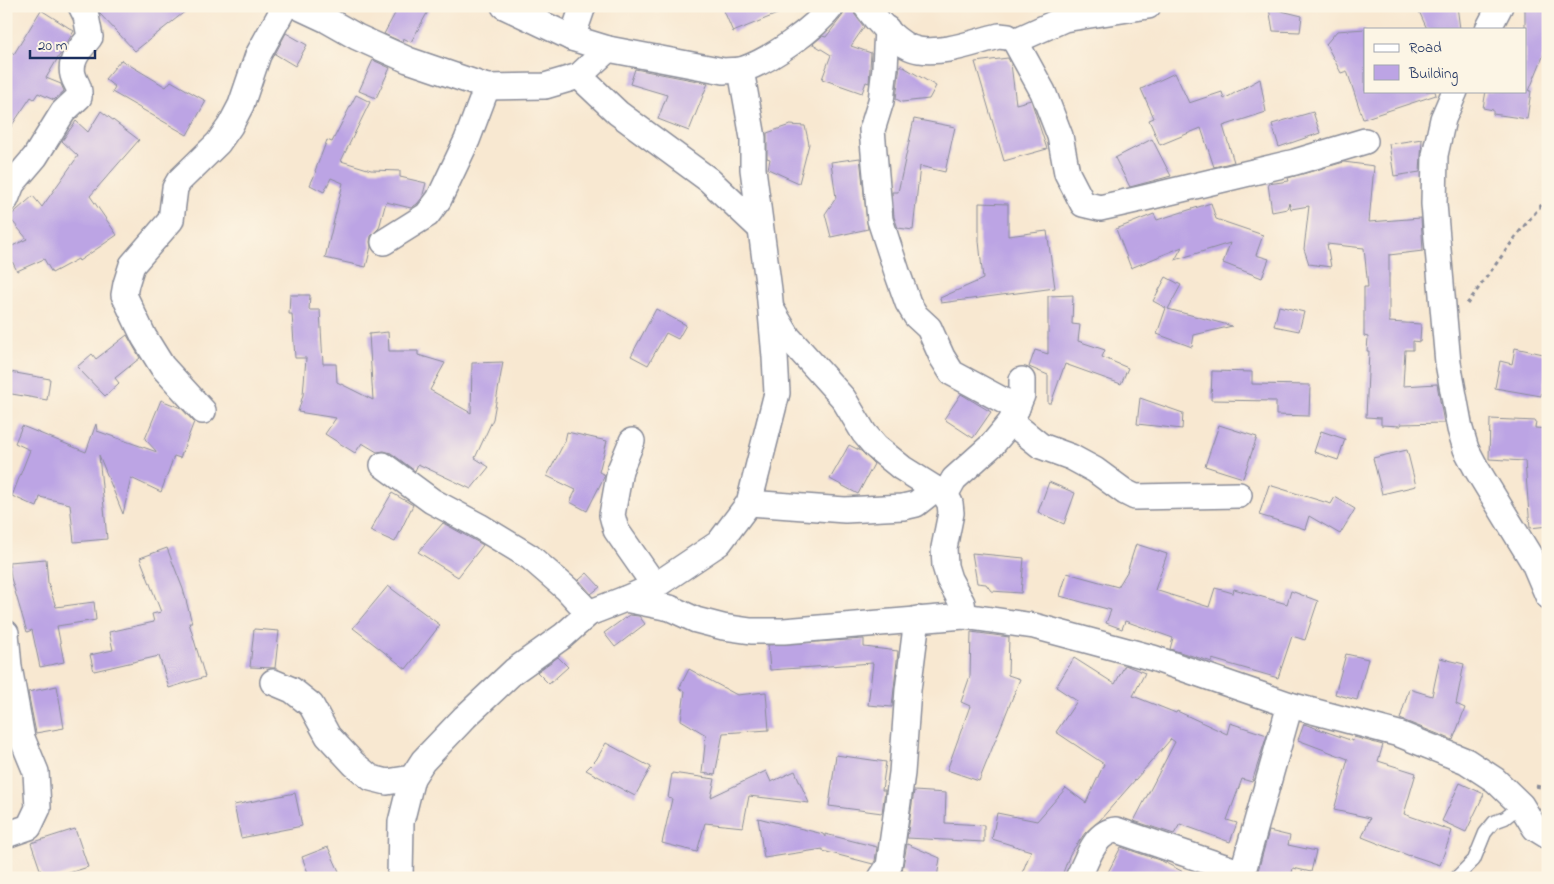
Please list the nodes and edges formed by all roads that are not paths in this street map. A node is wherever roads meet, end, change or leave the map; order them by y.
1 (82, 6) edge
2 (285, 6) edge
3 (297, 6) edge
4 (504, 6) edge
5 (583, 6) edge
6 (832, 6) edge
7 (866, 6) edge
8 (1148, 6) edge
9 (1500, 6) edge
10 (1489, 28) edge
11 (887, 29) junction
12 (572, 38) junction
13 (1015, 41) junction
14 (608, 49) junction
15 (742, 70) junction
16 (579, 76) junction
17 (487, 87) junction
18 (1455, 92) edge
19 (1365, 141) dead end
20 (6, 199) edge
21 (760, 228) junction
22 (384, 242) dead end
23 (771, 309) junction
24 (1022, 380) dead end
25 (203, 411) dead end
26 (1014, 415) junction
27 (632, 441) dead end
28 (383, 465) dead end
29 (940, 492) junction
30 (1239, 495) dead end
31 (749, 503) junction
32 (655, 586) junction
33 (1548, 596) edge
34 (625, 599) junction
35 (589, 612) junction
36 (964, 616) junction
37 (917, 619) junction
38 (6, 633) edge
39 (273, 682) dead end
40 (1290, 705) junction
41 (412, 778) junction
42 (1521, 805) junction
43 (6, 835) edge
44 (1548, 836) edge
45 (1241, 876) edge
46 (400, 878) edge
47 (881, 878) edge
48 (1078, 878) edge
49 (1456, 878) edge

1 - 20 street
2 - 25 street
3 - 17 street
4 - 12 street
5 - 12 street
6 - 15 street
7 - 11 street
8 - 13 street
9 - 10 street
11 - 13 street
11 - 26 street
12 - 14 street
13 - 19 street
14 - 15 street
14 - 16 street
15 - 21 street
16 - 17 street
16 - 21 street
17 - 22 street
18 - 33 street
21 - 23 street
23 - 29 street
23 - 31 street
24 - 26 street
26 - 29 street
26 - 30 street
27 - 32 street
28 - 35 street
29 - 31 street
29 - 36 street
31 - 32 street
32 - 34 street
34 - 35 street
34 - 37 street
35 - 41 street
36 - 37 street
36 - 40 street
37 - 47 street
38 - 43 street
39 - 41 street
40 - 42 street
40 - 45 street
41 - 46 street
42 - 44 street
42 - 49 lane
45 - 48 street

